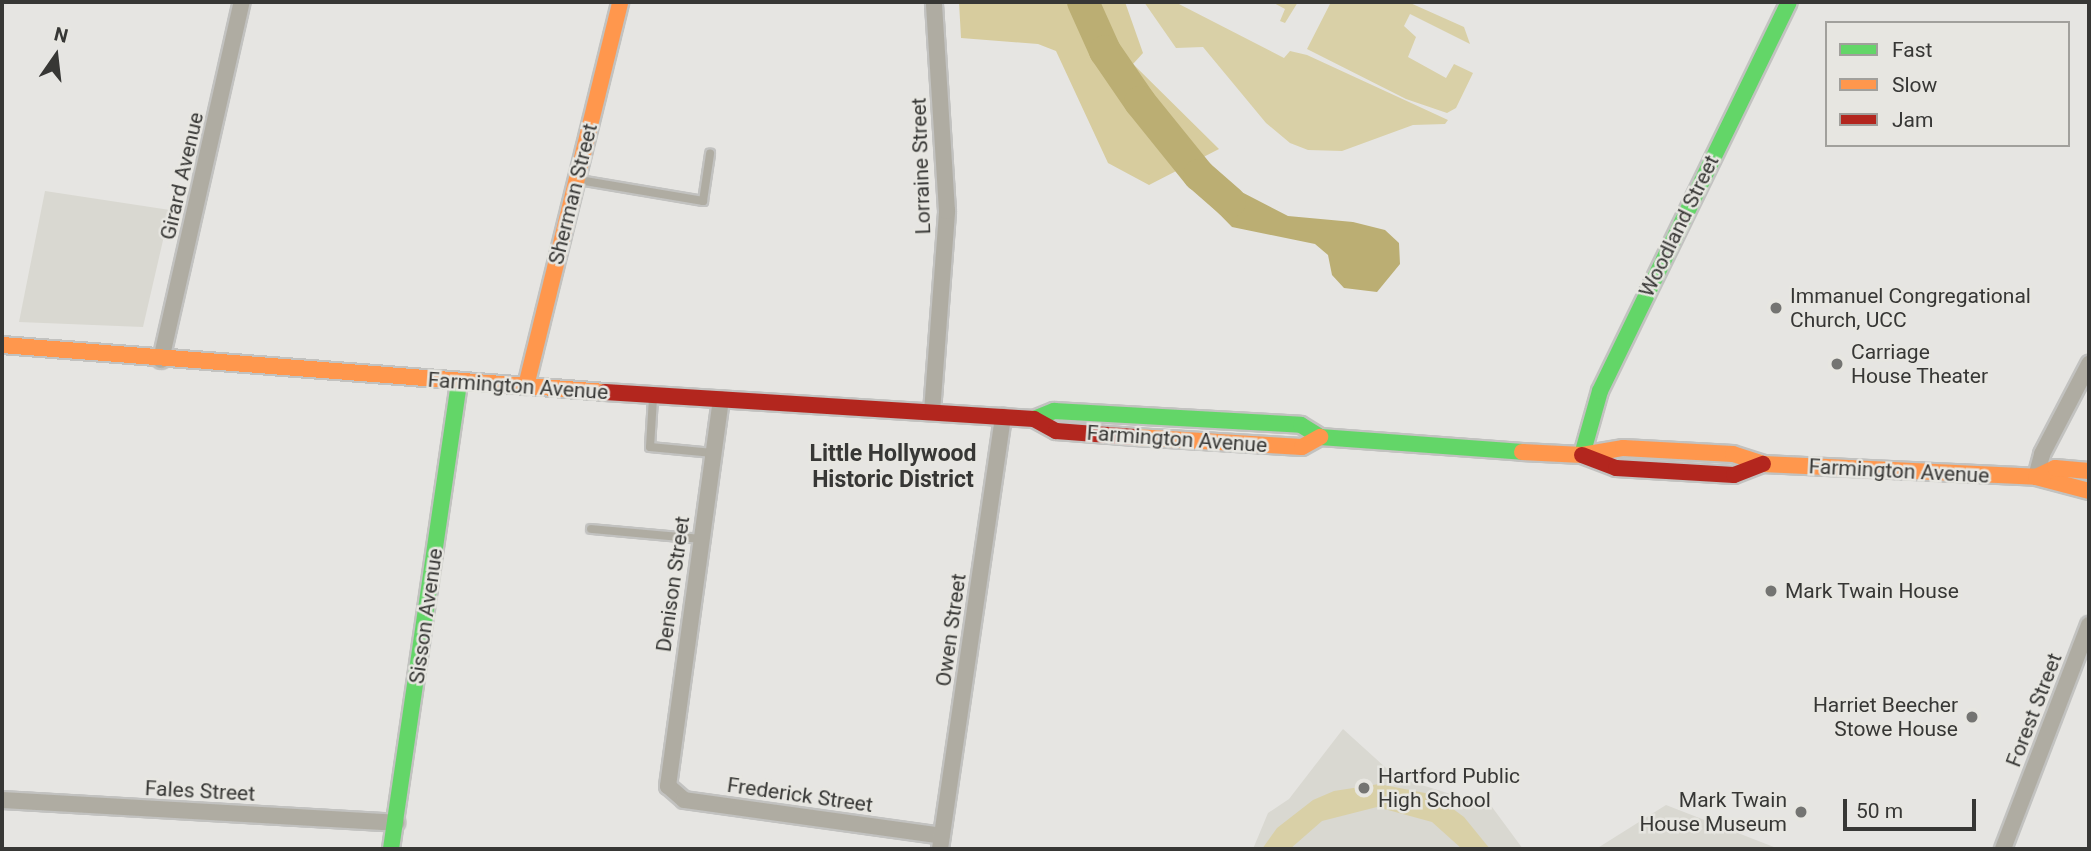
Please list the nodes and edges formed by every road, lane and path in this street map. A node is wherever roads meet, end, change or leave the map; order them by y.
1 (242, 2) edge
2 (620, 2) edge
3 (934, 2) edge
4 (1789, 2) edge
5 (710, 154) dead end
6 (576, 179) junction
7 (2, 345) edge
8 (161, 360) junction
9 (2089, 364) edge
10 (460, 383) junction
11 (526, 386) junction
12 (653, 395) junction
13 (721, 399) junction
14 (932, 412) junction
15 (1003, 417) junction
16 (1034, 419) junction
17 (1320, 437) junction
18 (713, 453) junction
19 (1582, 454) junction
20 (2089, 471) edge
21 (2036, 477) junction
22 (2089, 491) edge
23 (591, 529) dead end
24 (701, 539) junction
25 (2089, 625) edge
26 (667, 776) joint
27 (2, 800) edge
28 (396, 823) junction
29 (941, 842) edge
30 (391, 849) edge
31 (2003, 849) edge

1 - 8 street, Girard Avenue
2 - 6 main road, Sherman Street
3 - 14 street, Lorraine Street
4 - 19 main road, Woodland Street
5 - 6 lane
6 - 11 main road, Sherman Street
7 - 8 main road, Farmington Avenue
8 - 10 main road, Farmington Avenue
9 - 21 street
10 - 11 main road, Farmington Avenue
10 - 28 main road, Sisson Avenue
11 - 12 main road, Farmington Avenue
12 - 13 main road, Farmington Avenue
12 - 18 lane
13 - 14 main road, Farmington Avenue
13 - 18 street, Denison Street
14 - 15 main road, Farmington Avenue
15 - 16 main road, Farmington Avenue
15 - 29 street, Owen Street
16 - 17 main road, Farmington Avenue
16 - 17 main road, Farmington Avenue
17 - 19 main road, Farmington Avenue
18 - 24 street, Denison Street
19 - 21 main road, Farmington Avenue
20 - 21 main road, Farmington Avenue
21 - 22 main road, Farmington Avenue
23 - 24 lane
24 - 26 street, Denison Street
25 - 31 street, Forest Street
26 - 29 street, Frederick Street
27 - 28 street, Fales Street
28 - 30 main road, Sisson Avenue

